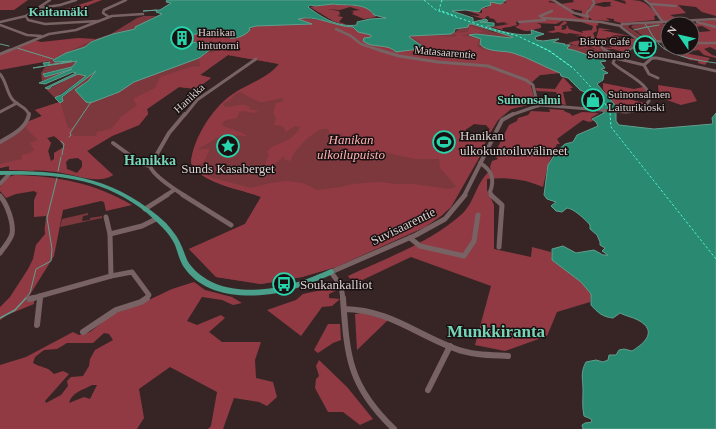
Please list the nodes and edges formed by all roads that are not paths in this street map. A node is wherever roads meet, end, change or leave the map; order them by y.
1 (50, 0) edge
2 (76, 0) edge
3 (126, 0) edge
4 (553, 0) edge
5 (592, 0) edge
6 (645, 0) edge
7 (650, 4) junction
8 (676, 6) dead end
9 (38, 8) junction
10 (552, 11) dead end
11 (143, 14) dead end
12 (26, 16) junction
13 (587, 16) junction
14 (109, 17) junction
15 (660, 18) edge
16 (551, 19) junction
17 (716, 19) edge
18 (700, 20) edge
19 (99, 21) junction
20 (592, 21) junction
21 (660, 21) edge
22 (0, 22) edge
23 (519, 22) dead end
24 (700, 23) edge
25 (0, 25) edge
26 (621, 26) junction
27 (716, 27) edge
28 (336, 29) dead end
29 (42, 36) junction
30 (592, 38) dead end
31 (638, 40) junction
32 (660, 41) edge
33 (700, 43) edge
34 (716, 43) edge
35 (0, 54) edge
36 (616, 57) junction
37 (256, 59) dead end
38 (644, 65) junction
39 (716, 71) edge
40 (0, 74) edge
41 (658, 78) dead end
42 (17, 102) junction
43 (538, 106) junction
44 (0, 112) edge
45 (0, 142) edge
46 (113, 143) dead end
47 (480, 163) junction
48 (150, 166) junction
49 (0, 173) edge
50 (10, 173) junction
51 (0, 184) edge
52 (174, 190) junction
53 (0, 196) edge
54 (145, 209) junction
55 (478, 214) dead end
56 (106, 217) dead end
57 (156, 219) junction
58 (231, 225) dead end
59 (110, 234) junction
60 (410, 238) junction
61 (498, 247) dead end
62 (0, 253) edge
63 (331, 272) junction
64 (111, 276) junction
65 (40, 296) junction
66 (29, 299) dead end
67 (344, 309) junction
68 (37, 325) dead end
69 (83, 332) dead end
70 (450, 346) junction
71 (508, 356) dead end
72 (428, 390) dead end
73 (394, 429) edge

1 - 9 street
2 - 9 street
3 - 14 street
4 - 13 street
5 - 13 street
6 - 7 street
7 - 8 street
7 - 15 street
9 - 12 street
10 - 16 street
11 - 14 street
12 - 19 street
12 - 22 street
13 - 20 street
14 - 19 street
16 - 20 street
16 - 23 street
17 - 18 street
19 - 29 street
20 - 26 street
21 - 26 street
24 - 27 street
25 - 29 street
26 - 31 street
28 - 43 street, Matasaarentie
29 - 35 street
30 - 36 street
31 - 32 street
31 - 36 street
33 - 34 street
36 - 38 street
36 - 43 street, Suvisaarentie
37 - 48 street, Hanikka
38 - 39 street
38 - 41 street
40 - 42 street
42 - 44 street
42 - 45 street
43 - 47 street, Suvisaarentie
46 - 48 street
47 - 60 street, Suvisaarentie
47 - 61 street
48 - 52 street
49 - 50 main road, Suvisaarentie
50 - 51 street
50 - 54 main road, Suvisaarentie
52 - 54 street
52 - 58 street
53 - 62 street
54 - 57 main road, Suvisaarentie
55 - 60 street
56 - 59 street
57 - 59 street
57 - 63 main road, Suvisaarentie
59 - 64 street
60 - 63 street, Suvisaarentie
63 - 67 street
64 - 65 street
64 - 69 street
65 - 66 street
65 - 68 street
67 - 70 street
67 - 73 street
70 - 71 street
70 - 72 street

